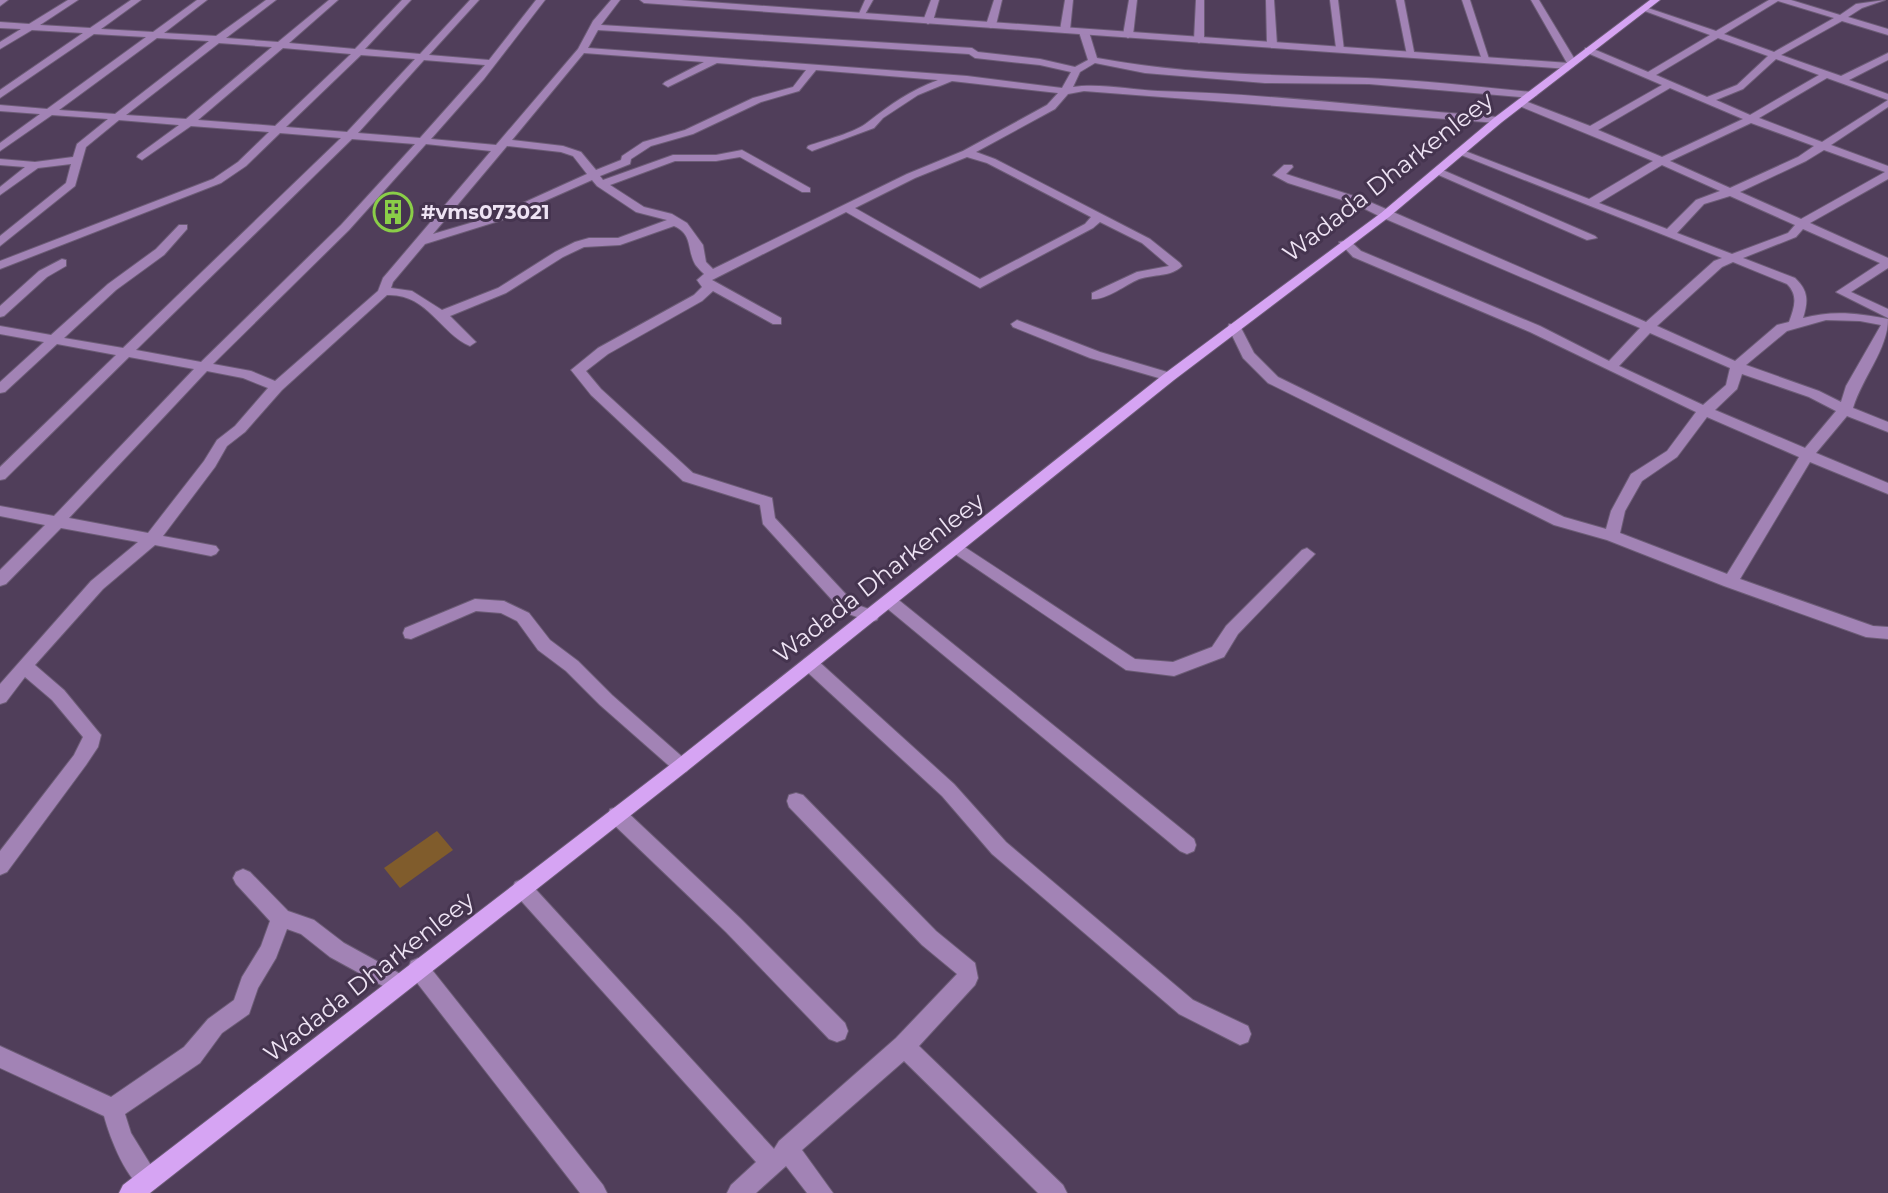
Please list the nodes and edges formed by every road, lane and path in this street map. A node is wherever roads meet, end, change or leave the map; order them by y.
1 (74, 0) edge
2 (137, 0) edge
3 (203, 0) edge
4 (272, 0) edge
5 (334, 0) edge
6 (407, 0) edge
7 (475, 0) edge
8 (541, 0) edge
9 (616, 0) edge
10 (644, 0) edge
11 (802, 0) edge
12 (869, 0) edge
13 (935, 0) edge
14 (998, 0) edge
15 (1069, 0) edge
16 (1133, 0) edge
17 (1200, 0) edge
18 (1270, 0) edge
19 (1334, 0) edge
20 (1400, 0) edge
21 (1466, 0) edge
22 (1535, 0) edge
23 (1775, 0) edge
24 (1782, 0) edge
25 (1881, 0) edge
26 (665, 1) edge
27 (733, 4) edge
28 (1650, 4) edge
29 (796, 12) junction
30 (860, 16) junction
31 (1840, 17) junction
32 (928, 21) junction
33 (0, 25) edge
34 (991, 25) junction
35 (595, 27) junction
36 (30, 28) junction
37 (1065, 30) junction
38 (89, 31) junction
39 (1084, 32) junction
40 (1888, 32) edge
41 (1128, 35) junction
42 (1719, 35) junction
43 (153, 36) junction
44 (218, 40) junction
45 (1199, 40) junction
46 (281, 45) junction
47 (1272, 45) junction
48 (0, 46) edge
49 (1341, 48) junction
50 (360, 50) junction
51 (582, 50) junction
52 (1588, 50) junction
53 (427, 55) junction
54 (1412, 55) junction
55 (1776, 56) junction
56 (1888, 56) edge
57 (716, 60) junction
58 (1093, 60) junction
59 (1487, 60) junction
60 (490, 63) junction
61 (1570, 64) junction
62 (812, 69) junction
63 (1076, 70) junction
64 (1827, 74) junction
65 (1649, 75) junction
66 (949, 78) junction
67 (1843, 79) junction
68 (668, 84) dead end
69 (1671, 84) junction
70 (1065, 91) junction
71 (0, 95) edge
72 (1526, 99) junction
73 (1708, 100) junction
74 (1888, 100) edge
75 (0, 108) edge
76 (48, 114) junction
77 (115, 118) junction
78 (1751, 119) junction
79 (1498, 120) junction
80 (187, 124) junction
81 (1591, 130) junction
82 (277, 132) junction
83 (348, 137) junction
84 (423, 141) junction
85 (500, 145) junction
86 (1822, 146) junction
87 (0, 148) edge
88 (812, 148) dead end
89 (967, 153) junction
90 (1461, 153) junction
91 (142, 157) dead end
92 (75, 160) junction
93 (1662, 161) junction
94 (0, 162) edge
95 (35, 165) junction
96 (1288, 167) dead end
97 (1438, 171) junction
98 (1888, 173) edge
99 (599, 179) junction
100 (806, 190) dead end
101 (1732, 191) junction
102 (0, 192) edge
103 (1590, 203) junction
104 (848, 209) junction
105 (1385, 215) junction
106 (1098, 217) junction
107 (677, 221) junction
108 (1802, 223) junction
109 (183, 227) dead end
110 (1669, 234) junction
111 (1591, 238) dead end
112 (421, 241) junction
113 (0, 242) edge
114 (1345, 242) junction
115 (1736, 259) junction
116 (1888, 261) edge
117 (62, 263) dead end
118 (0, 265) edge
119 (708, 277) junction
120 (384, 292) junction
121 (1096, 296) dead end
122 (0, 313) edge
123 (1888, 314) edge
124 (442, 315) junction
125 (777, 321) dead end
126 (1795, 322) junction
127 (1017, 324) dead end
128 (1888, 324) edge
129 (1234, 327) junction
130 (1648, 327) junction
131 (0, 330) edge
132 (51, 341) junction
133 (470, 342) dead end
134 (126, 353) junction
135 (1738, 365) junction
136 (205, 366) junction
137 (1611, 367) junction
138 (1169, 377) junction
139 (277, 387) junction
140 (0, 389) edge
141 (1845, 410) junction
142 (1704, 411) junction
143 (1888, 427) edge
144 (1807, 455) junction
145 (0, 475) edge
146 (1888, 489) edge
147 (0, 511) edge
148 (58, 523) junction
149 (1612, 536) junction
150 (152, 539) junction
151 (957, 548) junction
152 (211, 550) dead end
153 (1307, 554) dead end
154 (0, 580) edge
155 (1730, 582) junction
156 (889, 601) junction
157 (871, 616) junction
158 (411, 633) dead end
159 (1888, 633) edge
160 (810, 664) junction
161 (24, 666) junction
162 (0, 697) edge
163 (681, 766) junction
164 (796, 801) dead end
165 (617, 815) junction
166 (1187, 845) dead end
167 (0, 866) edge
168 (243, 878) dead end
169 (522, 888) junction
170 (281, 918) junction
171 (418, 968) junction
172 (399, 984) junction
173 (837, 1031) dead end
174 (1240, 1034) dead end
175 (904, 1046) junction
176 (0, 1057) edge
177 (113, 1109) junction
178 (780, 1156) junction
179 (139, 1186) edge
180 (595, 1193) edge
181 (739, 1193) edge
182 (821, 1193) edge
183 (1055, 1193) edge

1 - 36 street
2 - 38 street
3 - 43 street
4 - 44 street
5 - 46 street
6 - 50 street
7 - 53 street
8 - 60 street
9 - 35 street
10 - 26 street
11 - 29 street
12 - 30 street
13 - 32 street
14 - 34 street
15 - 37 street
16 - 41 street
17 - 45 street
18 - 47 street
19 - 49 street
20 - 54 street
21 - 59 street
22 - 61 street
23 - 42 street
24 - 31 street
25 - 31 street
26 - 27 street
27 - 29 street
28 - 42 street
28 - 52 main road, Wadada Dharkenleey
29 - 30 street
30 - 32 street
31 - 40 street
31 - 55 street
32 - 34 street
33 - 36 street
34 - 37 street
35 - 51 street
35 - 63 street
36 - 38 street
36 - 48 street
37 - 39 street
38 - 43 street
38 - 71 street
39 - 41 street
39 - 58 street
41 - 45 street
42 - 55 street
42 - 65 street
43 - 44 street
43 - 76 street
44 - 46 street
44 - 77 street
45 - 47 street
46 - 50 street
46 - 80 street
47 - 49 street
49 - 54 street
50 - 53 street
50 - 82 street
51 - 57 street
51 - 85 street
52 - 61 main road, Wadada Dharkenleey
52 - 65 street
53 - 60 street
53 - 83 street
54 - 59 street
55 - 64 street
55 - 73 street
56 - 67 street
57 - 62 street
57 - 68 street
58 - 63 street
58 - 72 street
59 - 61 street
60 - 84 street
61 - 72 main road, Wadada Dharkenleey
62 - 66 street
62 - 99 street
63 - 70 street
64 - 67 street
64 - 78 street
65 - 69 street
66 - 70 street
66 - 88 street
67 - 74 street
69 - 73 street
69 - 81 street
70 - 79 street
70 - 89 street
72 - 79 main road, Wadada Dharkenleey
72 - 81 street
73 - 78 street
74 - 86 street
75 - 76 street
76 - 77 street
76 - 87 street
77 - 80 street
77 - 92 street
78 - 86 street
78 - 93 street
79 - 90 main road, Wadada Dharkenleey
80 - 82 street
80 - 91 street
81 - 93 street
82 - 83 street
82 - 118 street
83 - 84 street
83 - 134 street
84 - 85 street
84 - 136 street
85 - 99 street
85 - 112 street
86 - 98 street
86 - 101 street
89 - 104 street
89 - 106 street
90 - 97 main road, Wadada Dharkenleey
90 - 103 street
92 - 95 street
92 - 113 street
93 - 101 street
93 - 103 street
94 - 95 street
95 - 102 street
96 - 105 street
97 - 105 main road, Wadada Dharkenleey
97 - 111 street
98 - 108 street
99 - 100 street
99 - 107 street
99 - 112 street
101 - 108 street
101 - 110 street
103 - 110 street
104 - 106 street
104 - 119 street
105 - 114 main road, Wadada Dharkenleey
105 - 130 street
106 - 121 street
107 - 119 street
107 - 124 street
108 - 115 street
108 - 116 street
109 - 132 street
110 - 115 street
112 - 120 street
114 - 129 main road, Wadada Dharkenleey
114 - 137 street
115 - 126 street
115 - 130 street
116 - 123 street
117 - 122 street
119 - 125 street
119 - 157 street
120 - 124 street
120 - 139 street
124 - 133 street
126 - 128 street
126 - 135 street
127 - 138 street
128 - 141 street
129 - 138 main road, Wadada Dharkenleey
129 - 149 street
130 - 135 street
130 - 137 street
131 - 132 street
132 - 134 street
132 - 140 street
134 - 136 street
134 - 145 street
135 - 141 street
135 - 142 street
136 - 139 street
136 - 148 street
137 - 142 street
138 - 151 main road, Wadada Dharkenleey
139 - 150 street
141 - 143 street
141 - 144 street
142 - 144 street
142 - 149 street
144 - 146 street
144 - 155 street
147 - 148 street
148 - 150 street
148 - 154 street
149 - 155 street
150 - 152 street
150 - 161 street
151 - 153 street
151 - 156 main road, Wadada Dharkenleey
155 - 159 street
156 - 157 main road, Wadada Dharkenleey
156 - 166 street
157 - 160 main road, Wadada Dharkenleey
158 - 163 street
160 - 163 main road, Wadada Dharkenleey
160 - 174 street
161 - 162 street
161 - 167 street
163 - 165 main road, Wadada Dharkenleey
164 - 175 street
165 - 169 main road, Wadada Dharkenleey
165 - 173 street
168 - 170 street
169 - 171 main road, Wadada Dharkenleey
169 - 178 street
170 - 172 street
170 - 177 street
171 - 172 main road, Wadada Dharkenleey
171 - 180 street
172 - 179 main road, Wadada Dharkenleey
175 - 178 street
175 - 183 street
176 - 177 street
177 - 179 street
178 - 181 street
178 - 182 street

